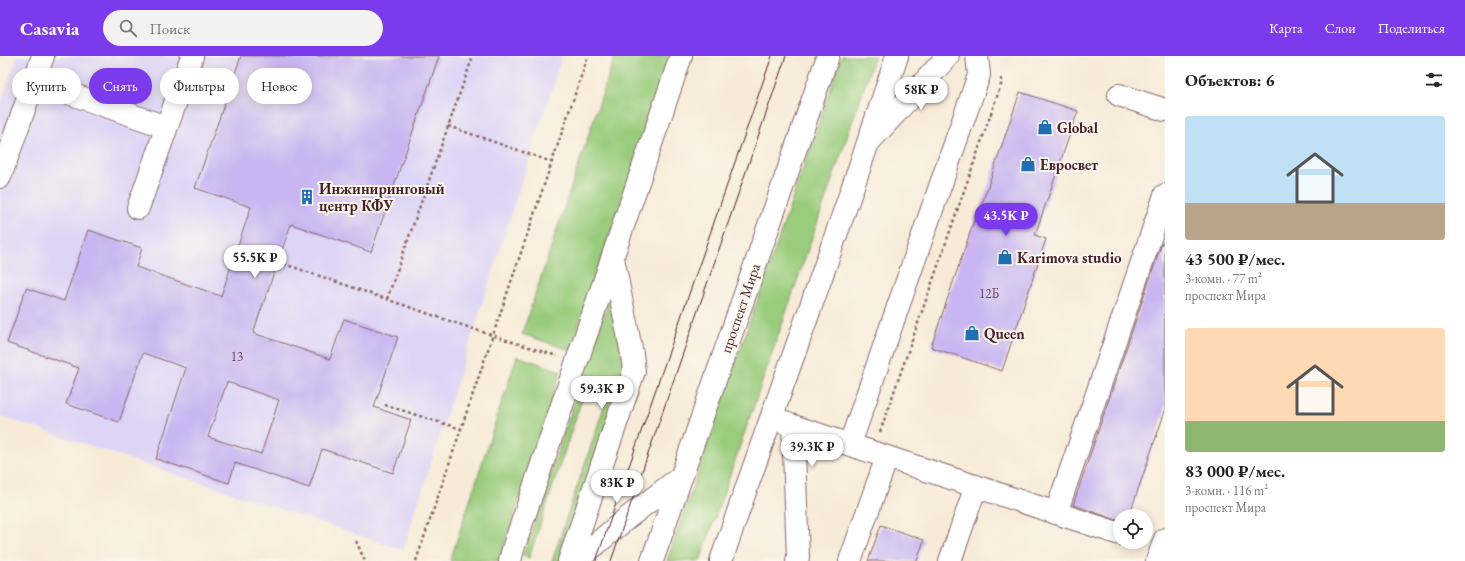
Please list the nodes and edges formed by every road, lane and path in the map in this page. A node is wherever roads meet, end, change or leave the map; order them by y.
1 (43, 56) edge
2 (192, 56) edge
3 (473, 56) edge
4 (588, 56) edge
5 (681, 56) edge
6 (828, 56) edge
7 (897, 56) edge
8 (948, 56) edge
9 (977, 56) edge
10 (39, 68) edge
11 (1001, 76) dead end
12 (1119, 95) dead end
13 (81, 97) edge
14 (26, 104) edge
15 (1165, 110) edge
16 (448, 126) junction
17 (166, 127) junction
18 (868, 143) junction
19 (552, 162) junction
20 (0, 178) edge
21 (1165, 195) edge
22 (138, 208) dead end
23 (612, 257) junction
24 (278, 262) dead end
25 (387, 299) junction
26 (493, 336) junction
27 (576, 362) junction
28 (385, 405) dead end
29 (771, 418) junction
30 (794, 426) junction
31 (461, 429) junction
32 (850, 444) junction
33 (880, 454) junction
34 (682, 476) junction
35 (976, 486) junction
36 (1056, 513) junction
37 (1113, 532) edge
38 (356, 541) dead end
39 (365, 561) edge
40 (416, 561) edge
41 (510, 561) edge
42 (569, 561) edge
43 (576, 561) edge
44 (652, 561) edge
45 (721, 561) edge
46 (797, 561) edge
47 (850, 561) edge
48 (950, 561) edge

1 - 10 main road
2 - 17 main road
3 - 16 path
4 - 19 path
5 - 23 main road
6 - 34 main road, проспект Мира
7 - 18 main road
8 - 18 main road
9 - 32 main road
11 - 33 path
12 - 15 main road
13 - 17 main road
14 - 20 main road
16 - 19 path
16 - 25 path
17 - 22 main road
18 - 29 main road
19 - 26 path
21 - 36 main road
23 - 27 main road
23 - 42 main road
24 - 25 path
25 - 26 path
26 - 27 path
26 - 31 path
27 - 41 main road
28 - 31 path
29 - 30 main road
29 - 45 main road
30 - 32 main road
30 - 46 main road
31 - 40 path
32 - 33 main road
33 - 35 main road
33 - 47 main road
34 - 43 main road
34 - 44 main road, проспект Мира
35 - 36 main road
35 - 48 main road
36 - 37 main road
38 - 39 path

